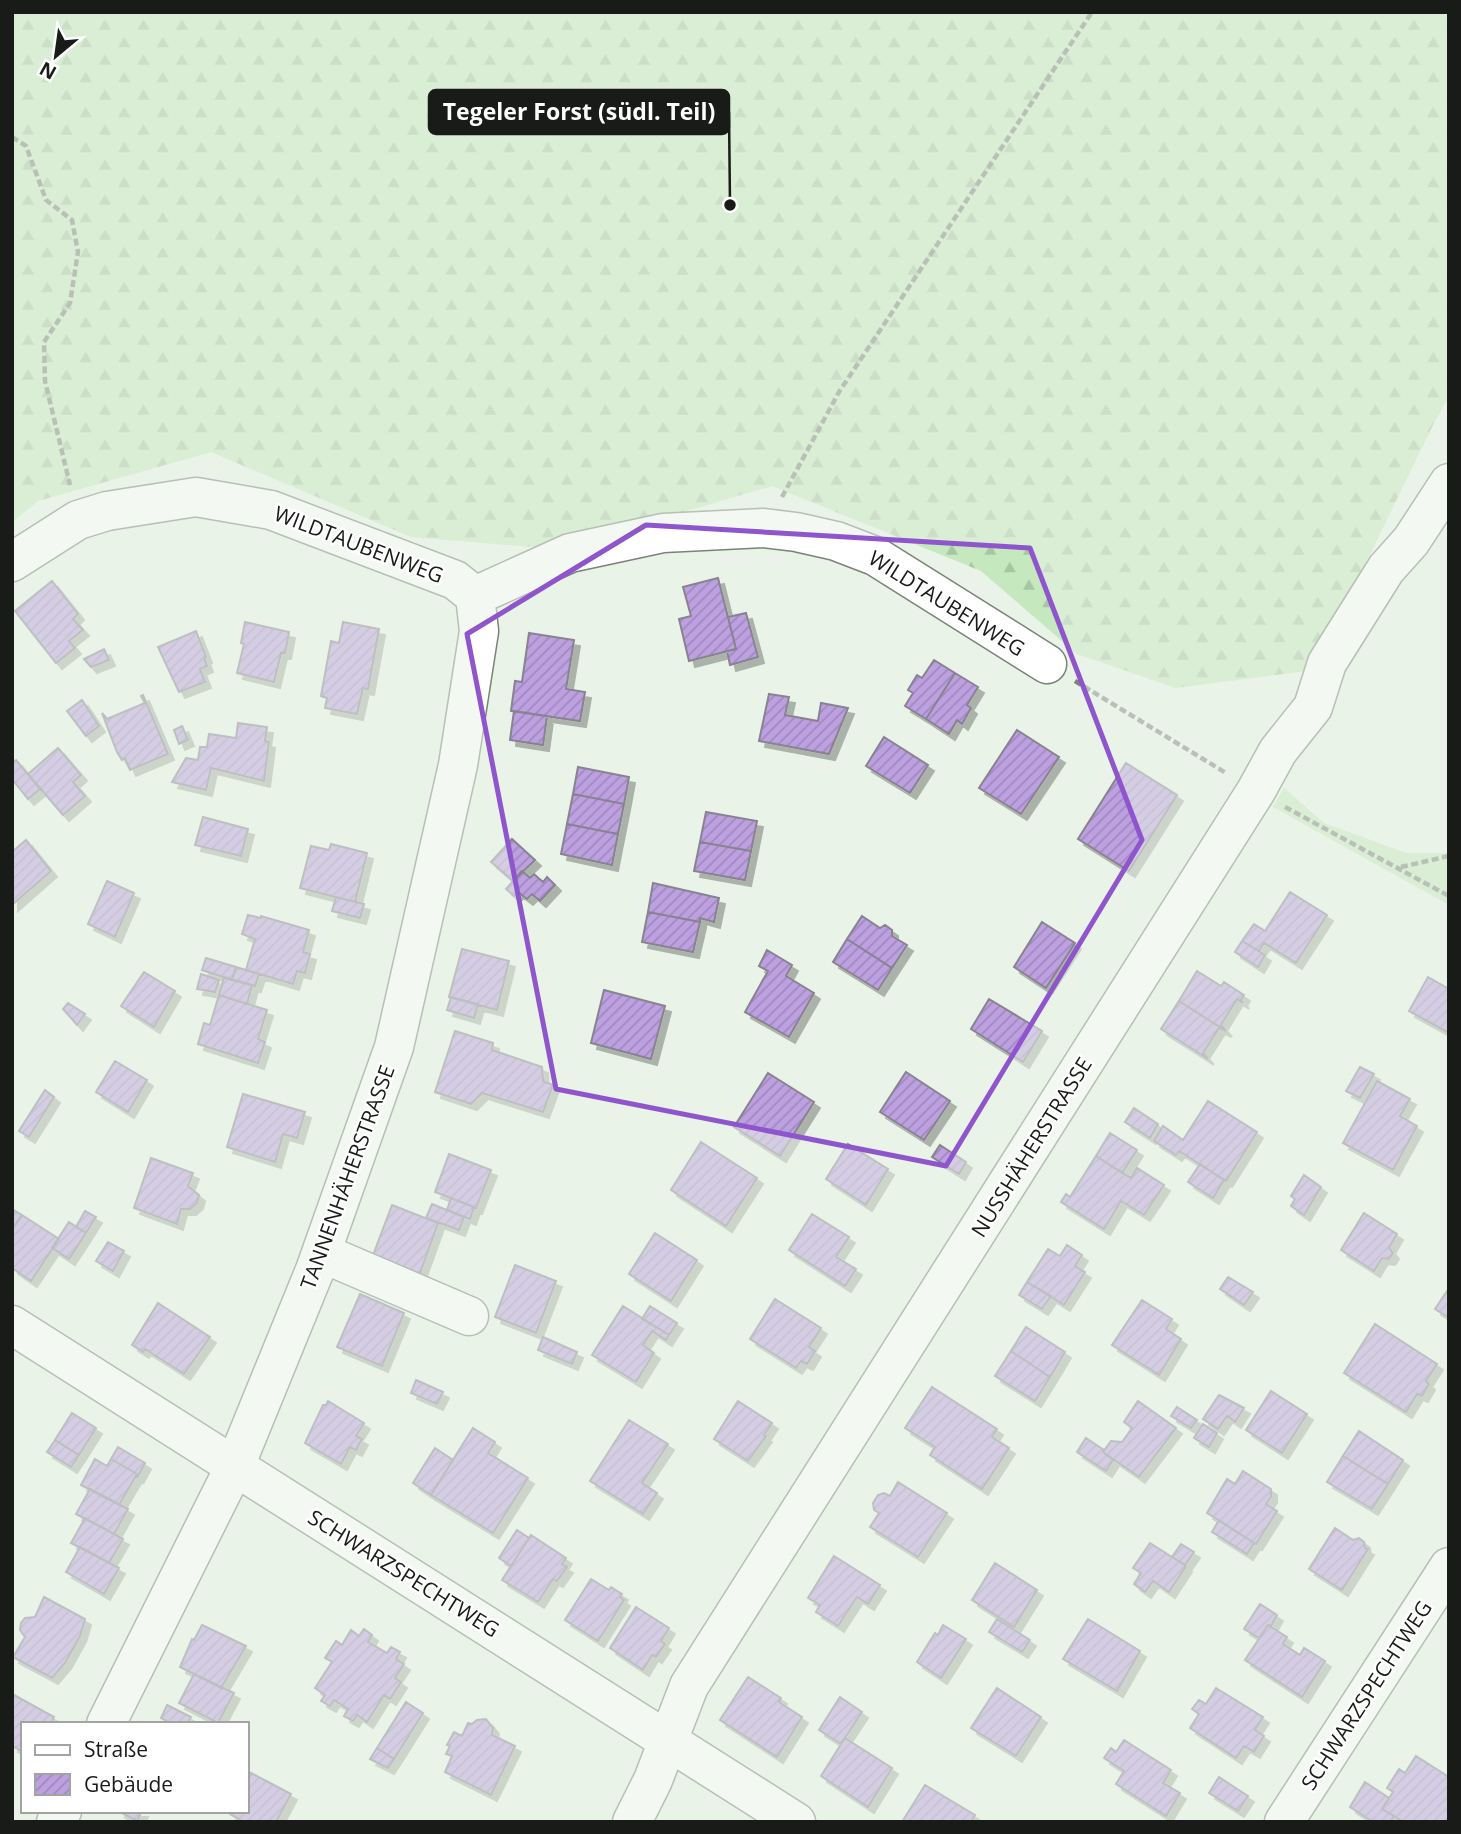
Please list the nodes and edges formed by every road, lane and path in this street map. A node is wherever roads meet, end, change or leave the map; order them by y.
1 (1092, 12) edge
2 (12, 137) edge
3 (1449, 483) edge
4 (78, 520) junction
5 (764, 528) junction
6 (12, 562) edge
7 (475, 596) junction
8 (1047, 664) dead end
9 (1449, 856) edge
10 (1400, 867) dead end
11 (321, 1253) junction
12 (469, 1316) dead end
13 (12, 1325) edge
14 (235, 1466) junction
15 (1449, 1567) edge
16 (107, 1722) edge
17 (668, 1740) junction
18 (632, 1822) edge
19 (796, 1822) edge
20 (1284, 1822) edge

1 - 5 path
2 - 4 path
3 - 17 street, NUSSHÄHERSTRASSE
4 - 6 street, WILDTAUBENWEG
4 - 7 street, WILDTAUBENWEG
5 - 7 street, WILDTAUBENWEG
5 - 8 street, WILDTAUBENWEG
7 - 11 street, TANNENHÄHERSTRASSE
9 - 10 path
11 - 12 street
11 - 14 street, TANNENHÄHERSTRASSE
13 - 14 street, SCHWARZSPECHTWEG
14 - 16 street, TANNENHÄHERSTRASSE
14 - 17 street, SCHWARZSPECHTWEG
15 - 20 street, SCHWARZSPECHTWEG
17 - 18 street, NUSSHÄHERSTRASSE
17 - 19 street, SCHWARZSPECHTWEG

